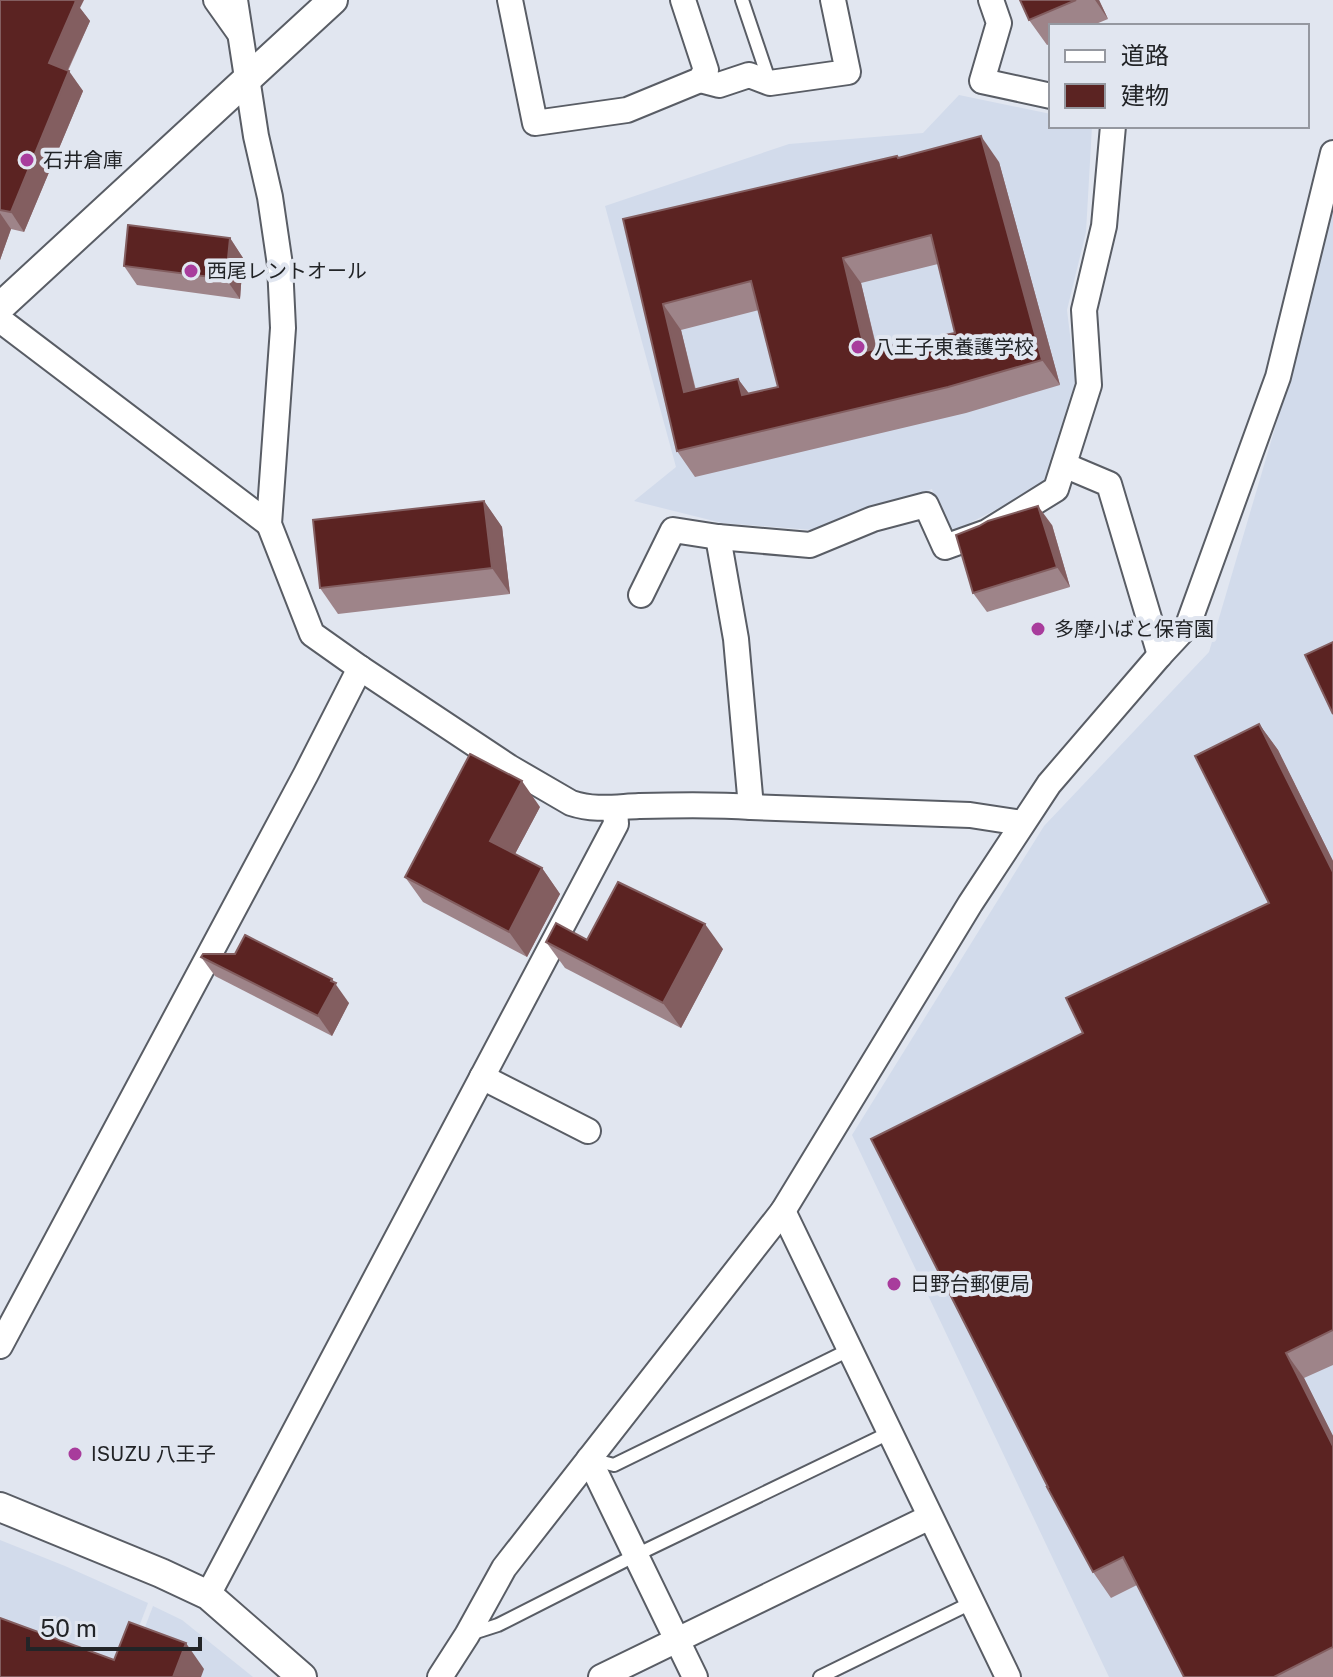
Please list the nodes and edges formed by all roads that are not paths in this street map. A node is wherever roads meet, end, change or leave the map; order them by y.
1 (216, 0) edge
2 (235, 0) edge
3 (247, 0) edge
4 (333, 0) edge
5 (510, 0) edge
6 (683, 0) edge
7 (742, 0) edge
8 (833, 0) edge
9 (991, 0) edge
10 (239, 33) junction
11 (248, 77) junction
12 (700, 80) junction
13 (770, 83) junction
14 (1049, 96) edge
15 (1113, 128) edge
16 (1333, 153) edge
17 (0, 307) edge
18 (0, 320) edge
19 (1064, 465) junction
20 (269, 524) junction
21 (718, 537) junction
22 (641, 595) dead end
23 (1160, 655) junction
24 (360, 668) junction
25 (751, 807) junction
26 (615, 809) junction
27 (1022, 823) junction
28 (482, 1077) junction
29 (588, 1131) dead end
30 (783, 1211) junction
31 (0, 1346) edge
32 (849, 1350) junction
33 (889, 1433) junction
34 (589, 1459) junction
35 (0, 1507) edge
36 (930, 1517) junction
37 (636, 1555) junction
38 (208, 1595) junction
39 (971, 1603) junction
40 (467, 1635) junction
41 (677, 1641) junction
42 (302, 1677) edge
43 (440, 1677) edge
44 (601, 1677) edge
45 (695, 1677) edge
46 (820, 1677) edge
47 (1008, 1677) edge

1 - 10 street
2 - 10 street
3 - 10 street
4 - 11 street
5 - 12 street
6 - 12 street
7 - 13 lane
8 - 13 street
9 - 14 street
10 - 11 street
11 - 17 street
11 - 20 street
12 - 13 street
15 - 19 street
16 - 23 street
18 - 20 street
19 - 21 street
19 - 23 street
20 - 24 street
21 - 22 street
21 - 25 street
23 - 27 street
24 - 26 street
24 - 31 street
25 - 26 street
25 - 27 street
26 - 28 street
27 - 30 street
28 - 29 street
28 - 38 street
30 - 32 street
30 - 34 street
32 - 33 street
32 - 34 lane
33 - 36 street
33 - 37 lane
34 - 37 street
34 - 40 street
35 - 38 street
36 - 39 street
36 - 41 street
37 - 40 lane
37 - 41 street
38 - 42 street
39 - 46 lane
39 - 47 street
40 - 43 street
41 - 44 street
41 - 45 street

